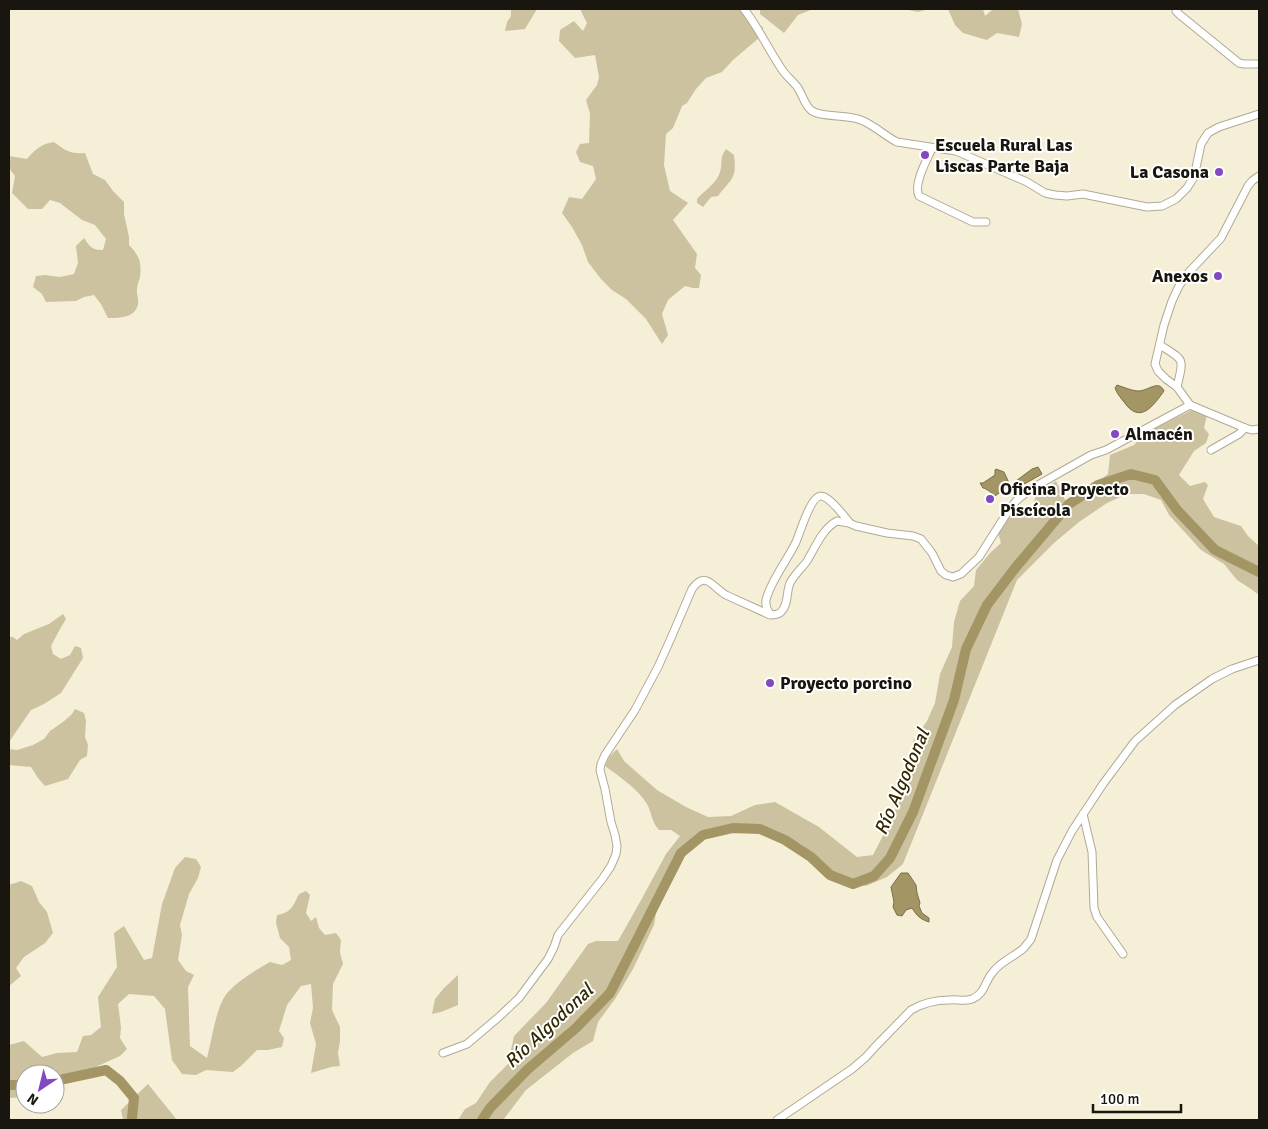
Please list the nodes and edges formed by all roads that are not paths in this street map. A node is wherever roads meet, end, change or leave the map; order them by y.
1 (744, 9) edge
2 (1176, 9) edge
3 (1259, 64) edge
4 (1259, 114) edge
5 (932, 148) junction
6 (1259, 176) edge
7 (986, 222) dead end
8 (1160, 345) junction
9 (1177, 387) junction
10 (1190, 405) junction
11 (1259, 424) edge
12 (1247, 428) junction
13 (1259, 429) edge
14 (1211, 450) dead end
15 (849, 522) junction
16 (770, 615) junction
17 (1259, 660) edge
18 (1083, 814) junction
19 (1123, 954) dead end
20 (443, 1053) dead end
21 (777, 1120) edge

1 - 5 street
2 - 3 street
4 - 5 street
5 - 7 street
6 - 8 street
8 - 9 street
8 - 9 street
9 - 10 street
10 - 12 street
10 - 15 street
11 - 12 street
12 - 13 street
12 - 14 street
15 - 16 street
15 - 16 street
16 - 20 street
17 - 18 street
18 - 19 street
18 - 21 street

